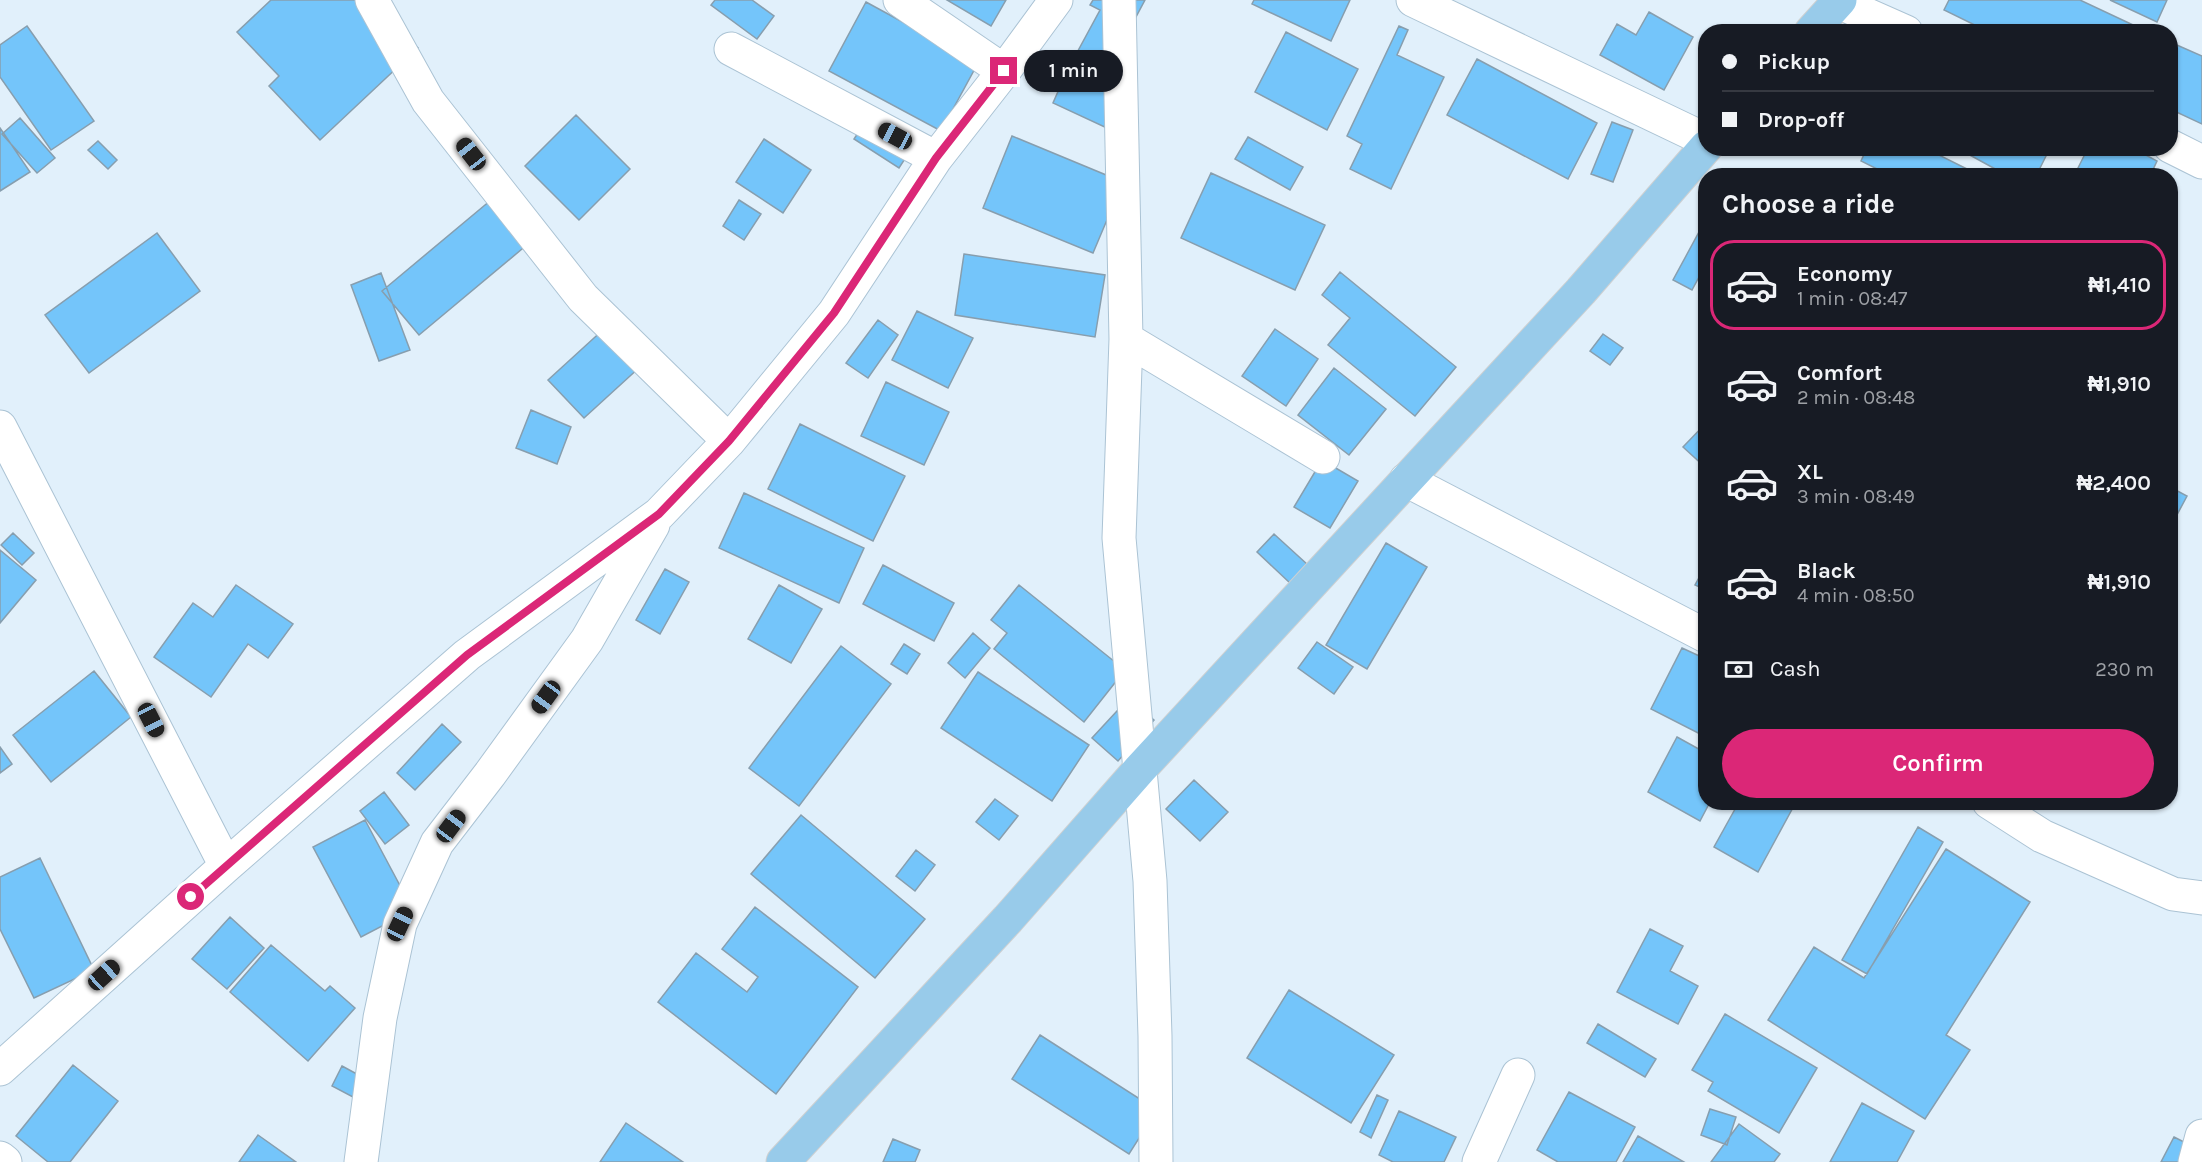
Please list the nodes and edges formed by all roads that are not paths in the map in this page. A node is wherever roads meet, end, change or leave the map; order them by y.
1 (372, 0) edge
2 (900, 0) edge
3 (1056, 0) edge
4 (1119, 0) edge
5 (1413, 0) edge
6 (1839, 1) edge
7 (1818, 24) edge
8 (1889, 24) edge
9 (731, 49) dead end
10 (1004, 71) junction
11 (1698, 136) edge
12 (2178, 150) edge
13 (1698, 156) edge
14 (936, 158) junction
15 (2202, 162) edge
16 (1126, 339) junction
17 (0, 427) edge
18 (729, 441) junction
19 (1323, 457) dead end
20 (1406, 480) junction
21 (659, 514) junction
22 (1698, 632) edge
23 (1140, 769) junction
24 (2001, 810) edge
25 (226, 866) junction
26 (2202, 898) edge
27 (0, 1069) edge
28 (1518, 1075) dead end
29 (2202, 1136) edge
30 (0, 1158) edge
31 (5, 1162) edge
32 (361, 1162) edge
33 (783, 1162) edge
34 (1156, 1162) edge
35 (1479, 1162) edge
36 (2195, 1162) edge

1 - 18 street
2 - 10 street
3 - 10 street
4 - 16 street
5 - 11 street
6 - 7 main road
6 - 8 street
9 - 14 street
10 - 14 street
12 - 15 street
13 - 20 main road
14 - 18 street
16 - 19 street
16 - 23 street
17 - 25 street
18 - 21 street
20 - 22 street
20 - 23 main road
21 - 25 street
21 - 32 street
23 - 33 main road
23 - 34 street
24 - 26 street
25 - 27 street
28 - 35 street
29 - 36 street
30 - 31 street

